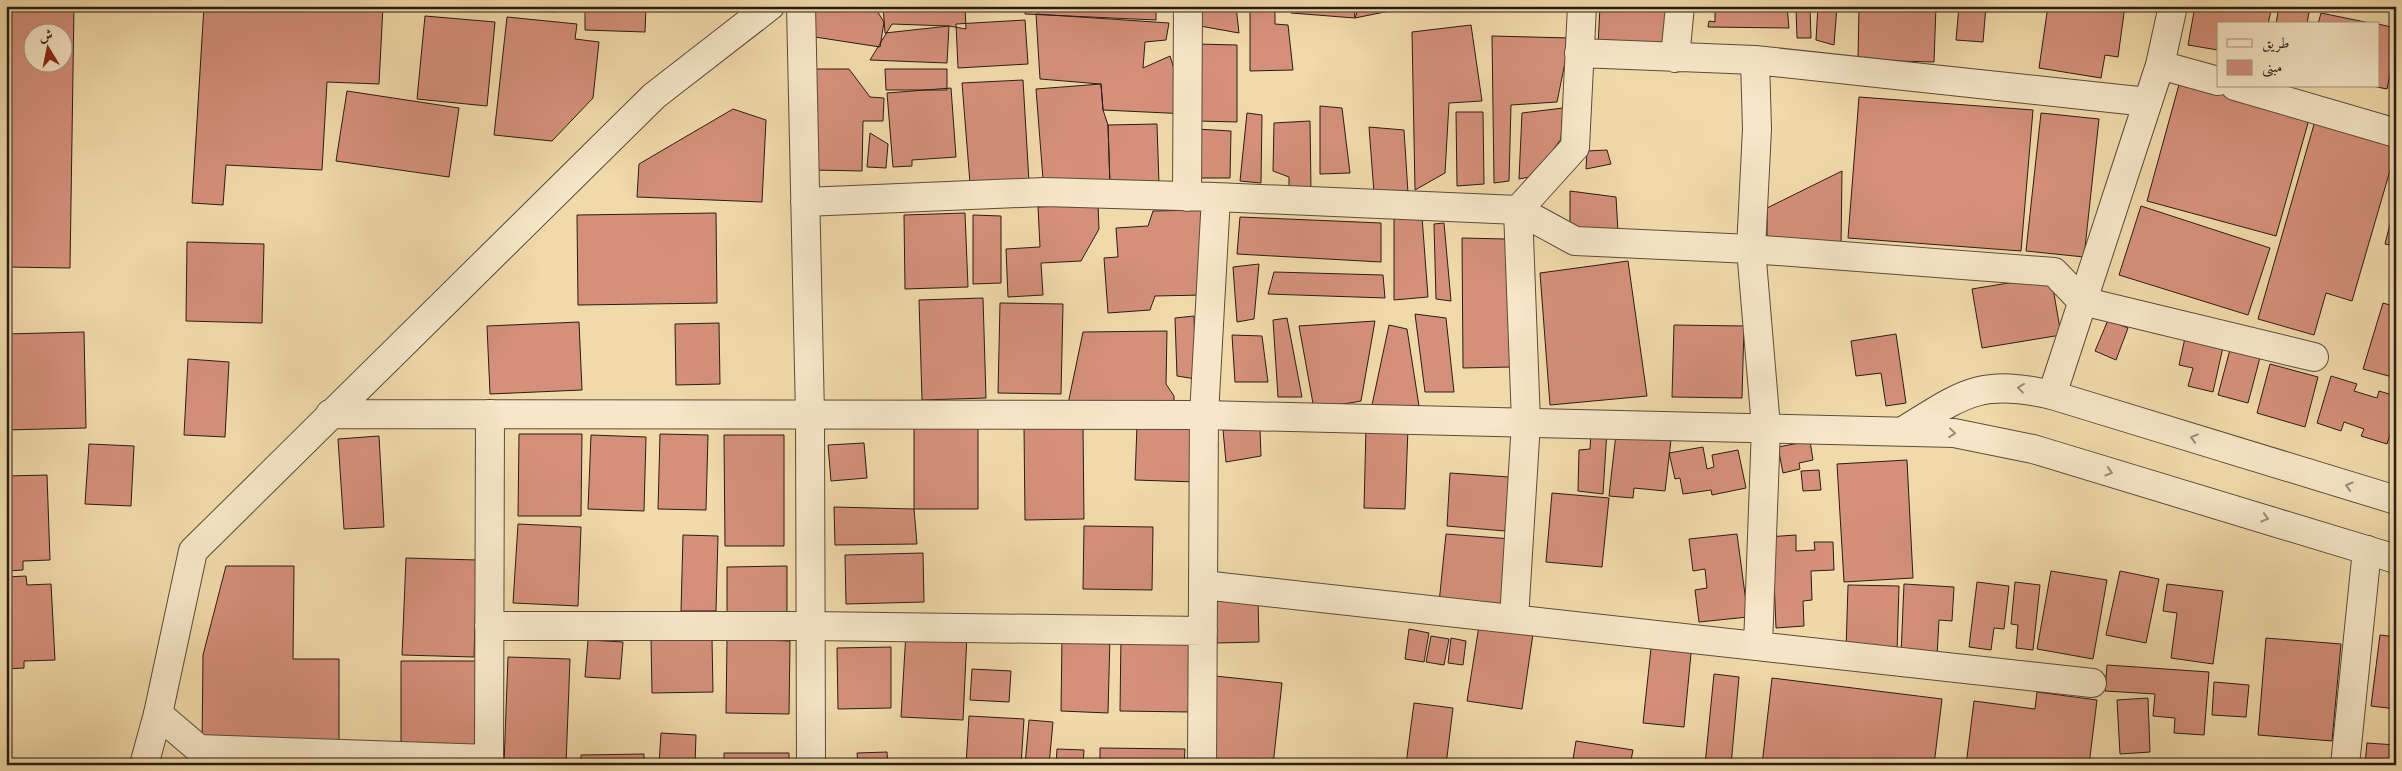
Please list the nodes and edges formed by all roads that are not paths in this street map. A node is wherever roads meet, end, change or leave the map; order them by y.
1 (770, 6) edge
2 (801, 6) edge
3 (1188, 6) edge
4 (1582, 6) edge
5 (1680, 6) edge
6 (2173, 6) edge
7 (1579, 54) junction
8 (1675, 58) junction
9 (1755, 60) junction
10 (2160, 64) junction
11 (2217, 81) edge
12 (2242, 88) edge
13 (2148, 102) junction
14 (2396, 133) edge
15 (1187, 197) junction
16 (1216, 197) junction
17 (805, 202) junction
18 (1518, 210) junction
19 (1751, 249) junction
20 (2082, 301) junction
21 (2314, 358) dead end
22 (2052, 394) junction
23 (330, 414) junction
24 (490, 414) junction
25 (810, 415) junction
26 (1204, 415) junction
27 (1526, 422) junction
28 (1766, 427) junction
29 (1903, 431) junction
30 (2396, 500) edge
31 (2368, 550) junction
32 (2396, 559) edge
33 (1203, 585) junction
34 (1514, 620) junction
35 (489, 626) junction
36 (810, 626) junction
37 (1203, 631) junction
38 (1758, 646) junction
39 (2092, 682) dead end
40 (158, 714) junction
41 (489, 762) edge
42 (144, 765) edge
43 (811, 765) edge
44 (1202, 765) edge
45 (2345, 765) edge

1 - 23 street
2 - 17 street
3 - 15 street
4 - 7 street
5 - 8 street
6 - 10 street
7 - 8 street
7 - 18 street
8 - 9 street
9 - 13 street
9 - 19 street
10 - 11 street
10 - 13 street
12 - 14 street
13 - 20 street
15 - 16 street
15 - 17 street
16 - 18 street
16 - 26 street
17 - 25 street
18 - 19 street
18 - 27 street
19 - 20 street
19 - 28 street
20 - 21 street
20 - 22 street
22 -> 29 street
30 -> 22 street
23 - 24 street
23 - 40 street
24 - 25 street
24 - 35 street
25 - 26 street
25 - 36 street
26 - 27 street
26 - 33 street
27 - 28 street
27 - 34 street
28 - 29 street
28 - 38 street
29 -> 31 street
31 - 32 street
31 - 45 street
33 - 34 street
33 - 37 street
34 - 38 street
35 - 36 street
35 - 41 street
36 - 37 street
36 - 43 street
37 - 44 street
38 - 39 street
40 - 41 street
40 - 42 street

